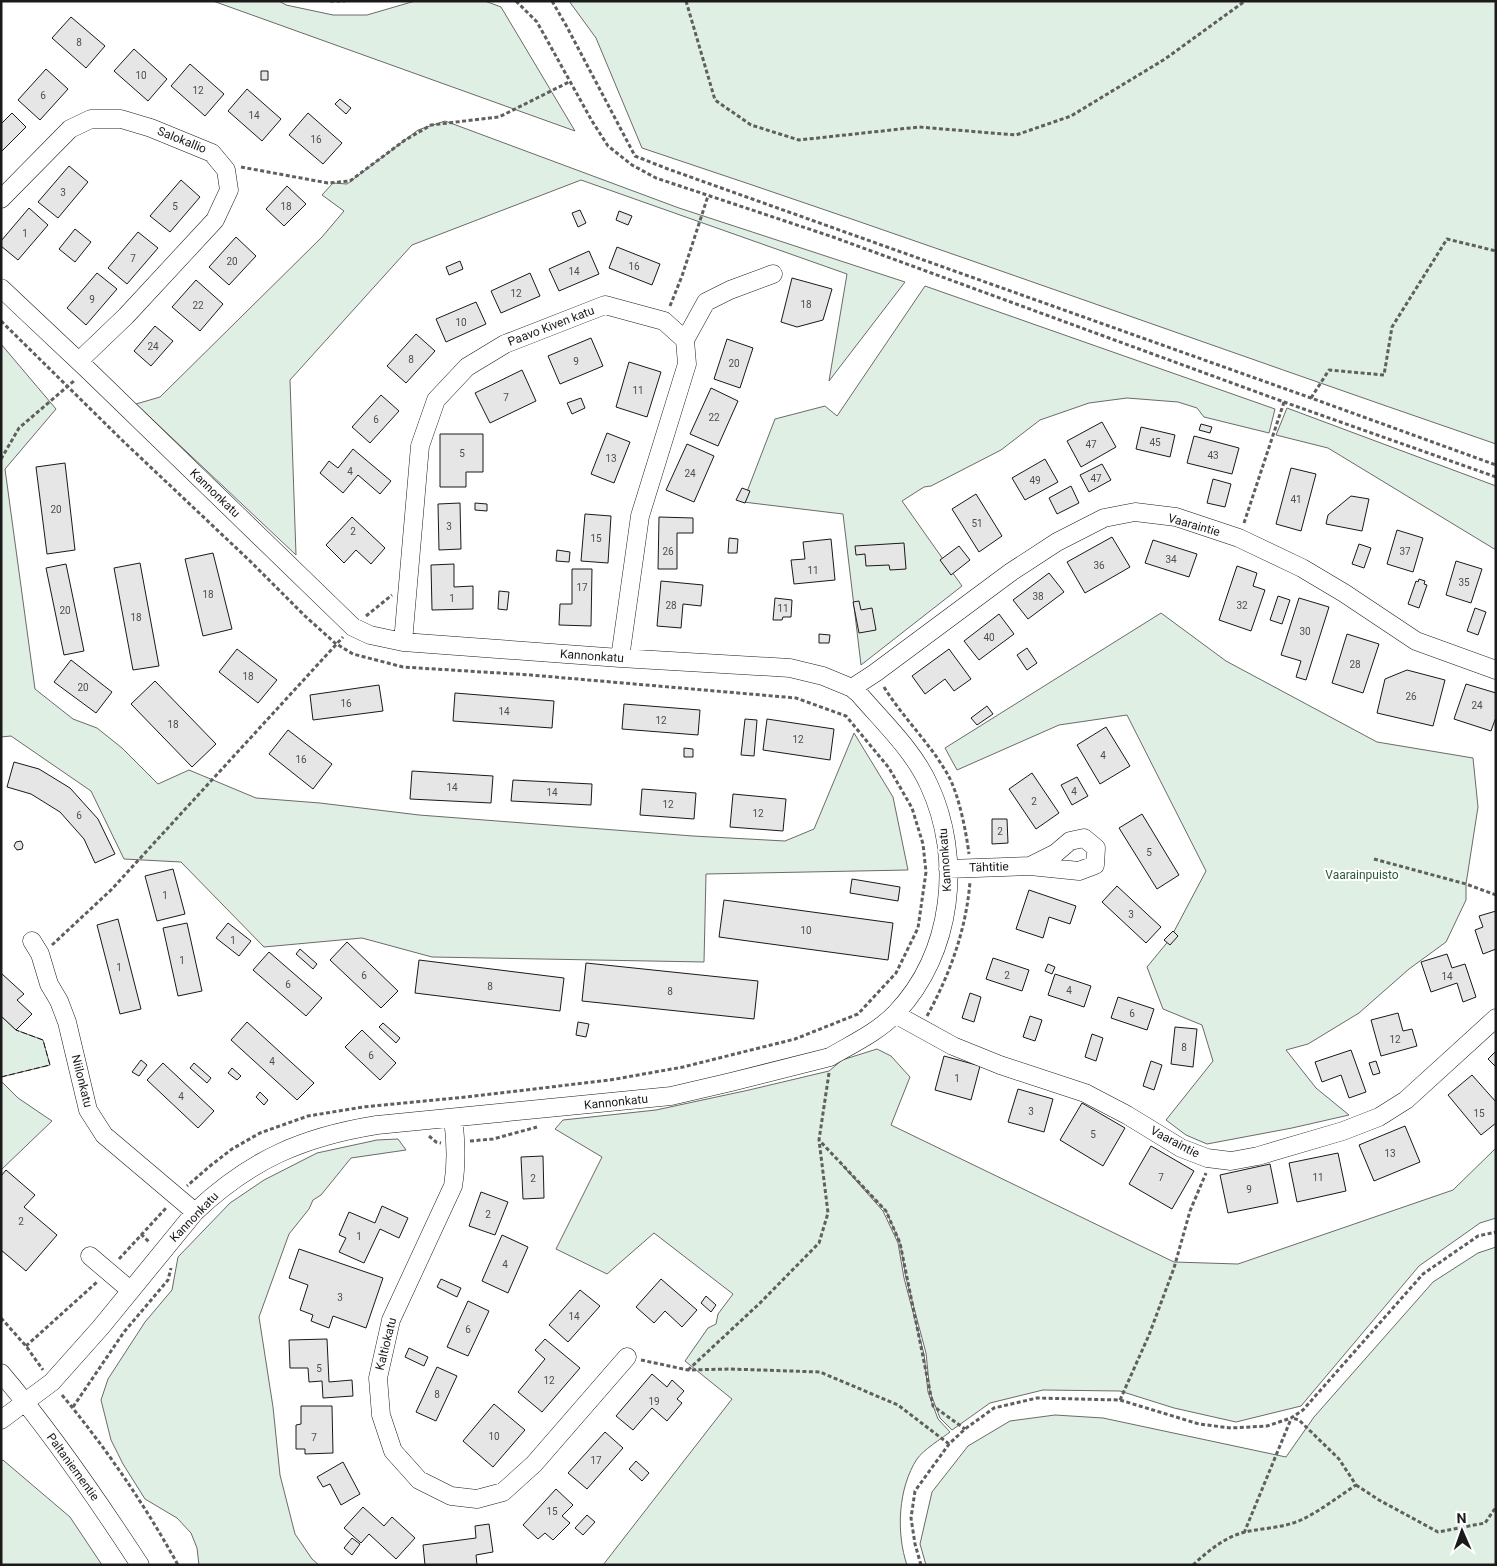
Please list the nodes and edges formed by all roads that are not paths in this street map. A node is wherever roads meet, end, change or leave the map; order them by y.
1 (1, 199) edge
2 (773, 274) dead end
3 (1, 288) edge
4 (685, 340) junction
5 (84, 366) junction
6 (404, 642) junction
7 (620, 658) junction
8 (1496, 670) edge
9 (852, 688) junction
10 (1030, 866) dead end
11 (948, 869) junction
12 (36, 947) road end
13 (895, 1014) junction
14 (1496, 1018) edge
15 (453, 1118) junction
16 (195, 1212) junction
17 (90, 1256) dead end
18 (130, 1290) junction
19 (627, 1357) road end
20 (1, 1373) edge
21 (26, 1402) junction
22 (1, 1420) edge
23 (140, 1565) edge

1 - 5 street, Salokallio
2 - 4 street
3 - 5 street, Kannonkatu
4 - 6 street, Paavo Kiven katu
4 - 7 street
5 - 6 street, Kannonkatu
6 - 7 street, Kannonkatu
7 - 9 street, Kannonkatu
8 - 9 street, Vaaraintie
9 - 11 street, Kannonkatu
10 - 11 street, Tähtitie
11 - 13 street, Kannonkatu
12 - 16 street, Niilonkatu
13 - 14 street, Vaaraintie
13 - 15 street, Kannonkatu
15 - 16 street, Kannonkatu
15 - 19 street, Kaltiokatu
16 - 18 street, Kannonkatu
17 - 18 street
18 - 21 street, Kannonkatu
20 - 21 street, Paltaniementie
21 - 22 street, Kannonkatu
21 - 23 street, Paltaniementie

